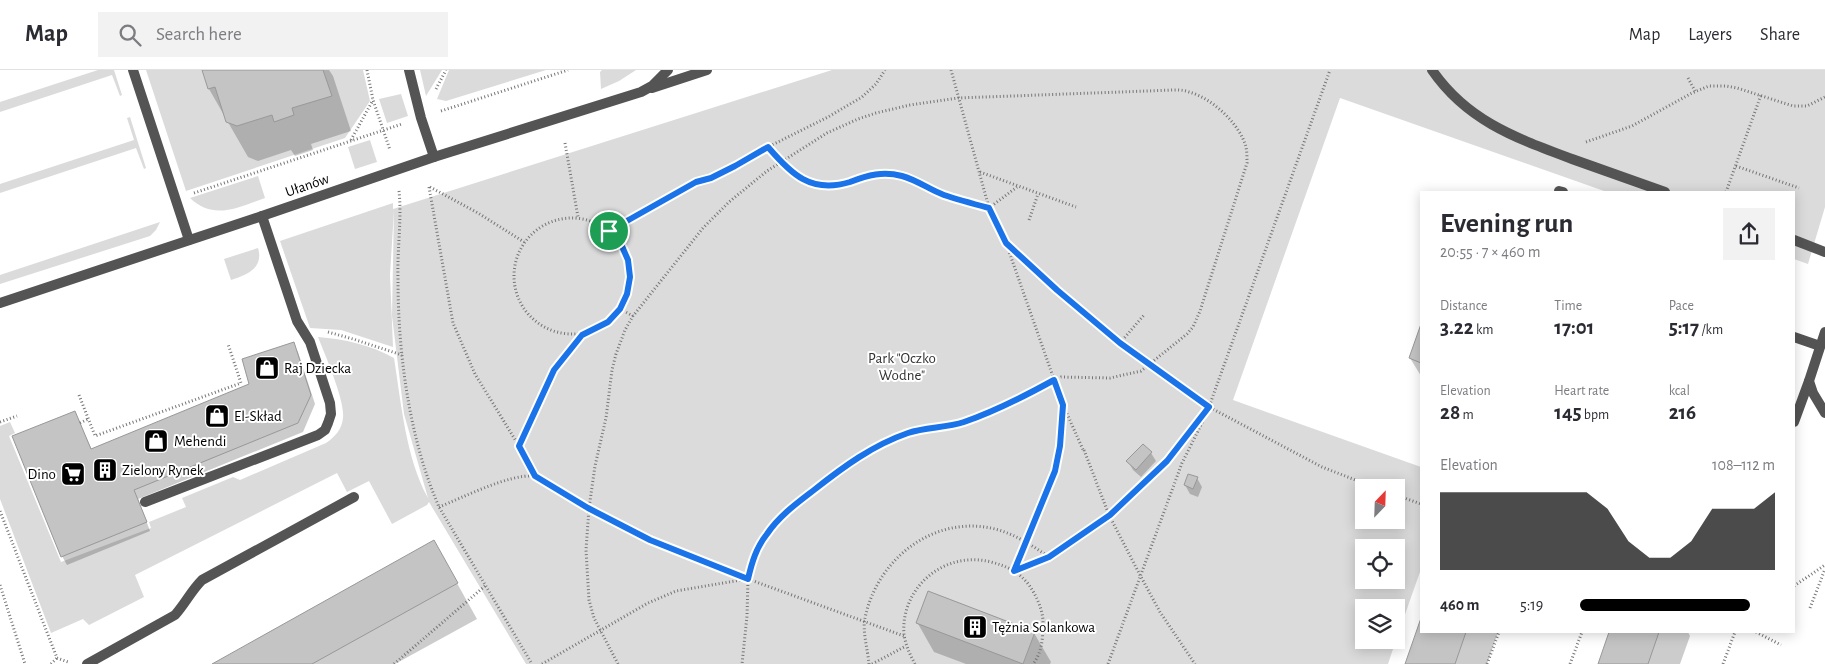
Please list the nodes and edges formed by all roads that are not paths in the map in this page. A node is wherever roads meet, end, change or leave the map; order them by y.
1 (133, 70) edge
2 (409, 70) edge
3 (668, 70) edge
4 (707, 70) edge
5 (1432, 70) edge
6 (641, 92) junction
7 (434, 157) junction
8 (1663, 191) edge
9 (262, 216) junction
10 (189, 240) junction
11 (1795, 240) edge
12 (1825, 252) edge
13 (0, 303) edge
14 (1825, 332) edge
15 (1795, 337) edge
16 (1820, 346) junction
17 (1809, 380) junction
18 (1825, 413) edge
19 (1795, 419) edge
20 (354, 497) dead end
21 (145, 502) dead end
22 (87, 664) edge

1 - 10 street
2 - 7 street
3 - 6 street, Ułanów
4 - 6 street
5 - 8 street
6 - 7 street, Ułanów
7 - 9 street, Ułanów
9 - 10 street, Ułanów
9 - 21 street
10 - 13 street, Ułanów
11 - 12 street
14 - 16 street
15 - 16 street
16 - 17 street
17 - 18 street
17 - 19 street
20 - 22 street

